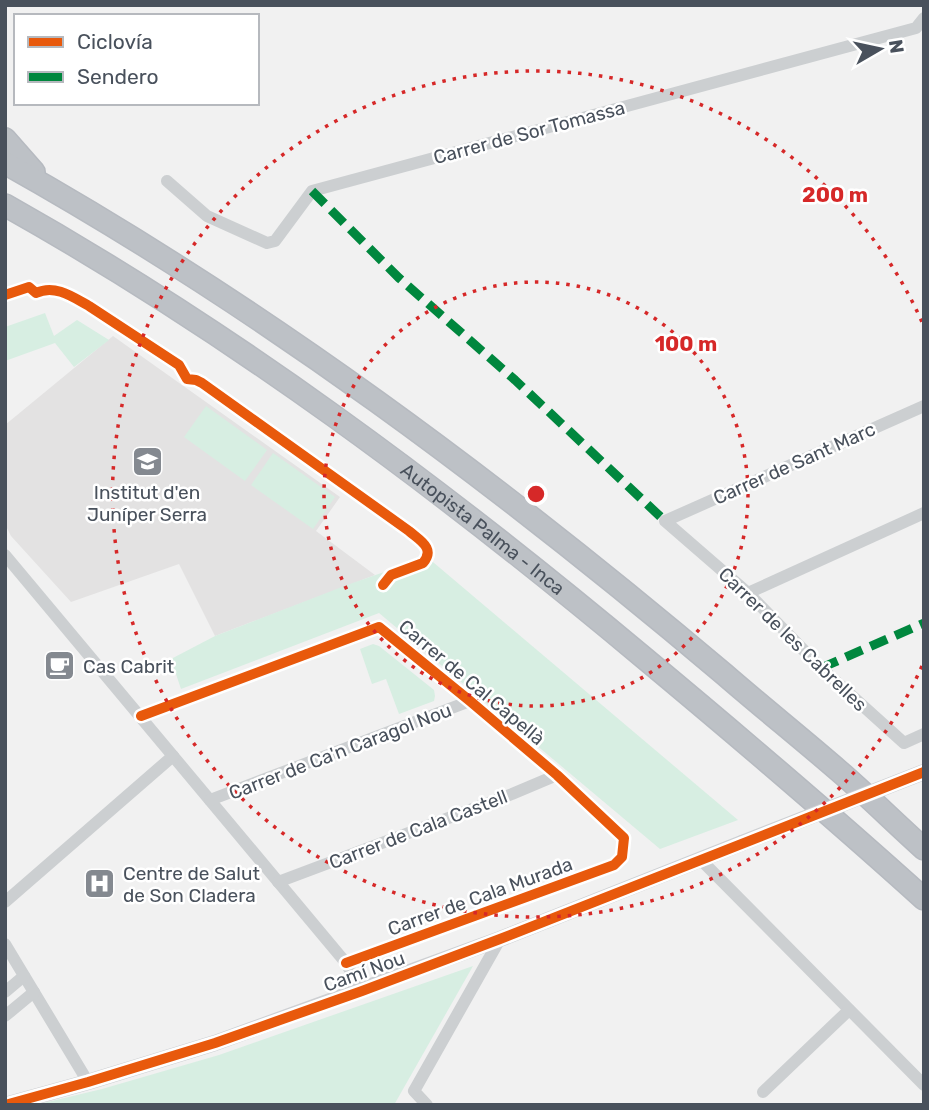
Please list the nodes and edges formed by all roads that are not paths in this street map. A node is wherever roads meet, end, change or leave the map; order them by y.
1 (924, 18) edge
2 (5, 139) edge
3 (5, 163) edge
4 (167, 181) dead end
5 (44, 185) junction
6 (5, 205) edge
7 (924, 405) edge
8 (924, 513) edge
9 (665, 521) joint
10 (5, 555) edge
11 (748, 593) junction
12 (470, 701) junction
13 (141, 716) junction
14 (924, 734) edge
15 (173, 756) junction
16 (924, 772) edge
17 (557, 775) junction
18 (211, 800) junction
19 (924, 849) edge
20 (622, 857) joint
21 (701, 860) junction
22 (278, 882) junction
23 (924, 899) edge
24 (5, 902) edge
25 (500, 939) junction
26 (5, 944) edge
27 (346, 963) junction
28 (24, 976) junction
29 (362, 991) junction
30 (34, 992) junction
31 (5, 995) edge
32 (849, 1010) junction
33 (10, 1012) edge
34 (88, 1082) junction
35 (924, 1086) edge
36 (763, 1092) dead end
37 (5, 1105) edge
38 (428, 1105) edge

1 - 4 street, Carrer de Sor Tomassa
2 - 5 highway
3 - 5 highway, Autopista Palma - Inca
5 - 19 highway, Autopista Palma - Inca
6 - 23 highway, Autopista Palma - Inca
7 - 9 street, Carrer de Sant Marc
8 - 11 street
9 - 11 street, Carrer de les Cabrelles
10 - 13 street
11 - 14 street, Carrer de les Cabrelles
12 - 13 street, Carrer de Cal Capellà
12 - 17 street, Carrer de Cal Capellà
12 - 18 street, Carrer de Ca'n Caragol Nou
13 - 15 street
15 - 18 street
15 - 24 street
16 - 21 street, Camí Nou, bridge
17 - 20 street, Carrer de Cal Capellà
17 - 22 street, Carrer de Cala Castell
18 - 22 street
20 - 27 street, Carrer de Cala Murada
21 - 25 street, Camí Nou
21 - 32 street
22 - 27 street
25 - 29 street, Camí Nou
25 - 38 street
26 - 28 street
27 - 29 street
28 - 30 street
28 - 31 street
29 - 34 street, Camí Nou
30 - 33 street
30 - 34 street
31 - 33 street
32 - 35 street
32 - 36 street
34 - 37 street, Camí Nou

